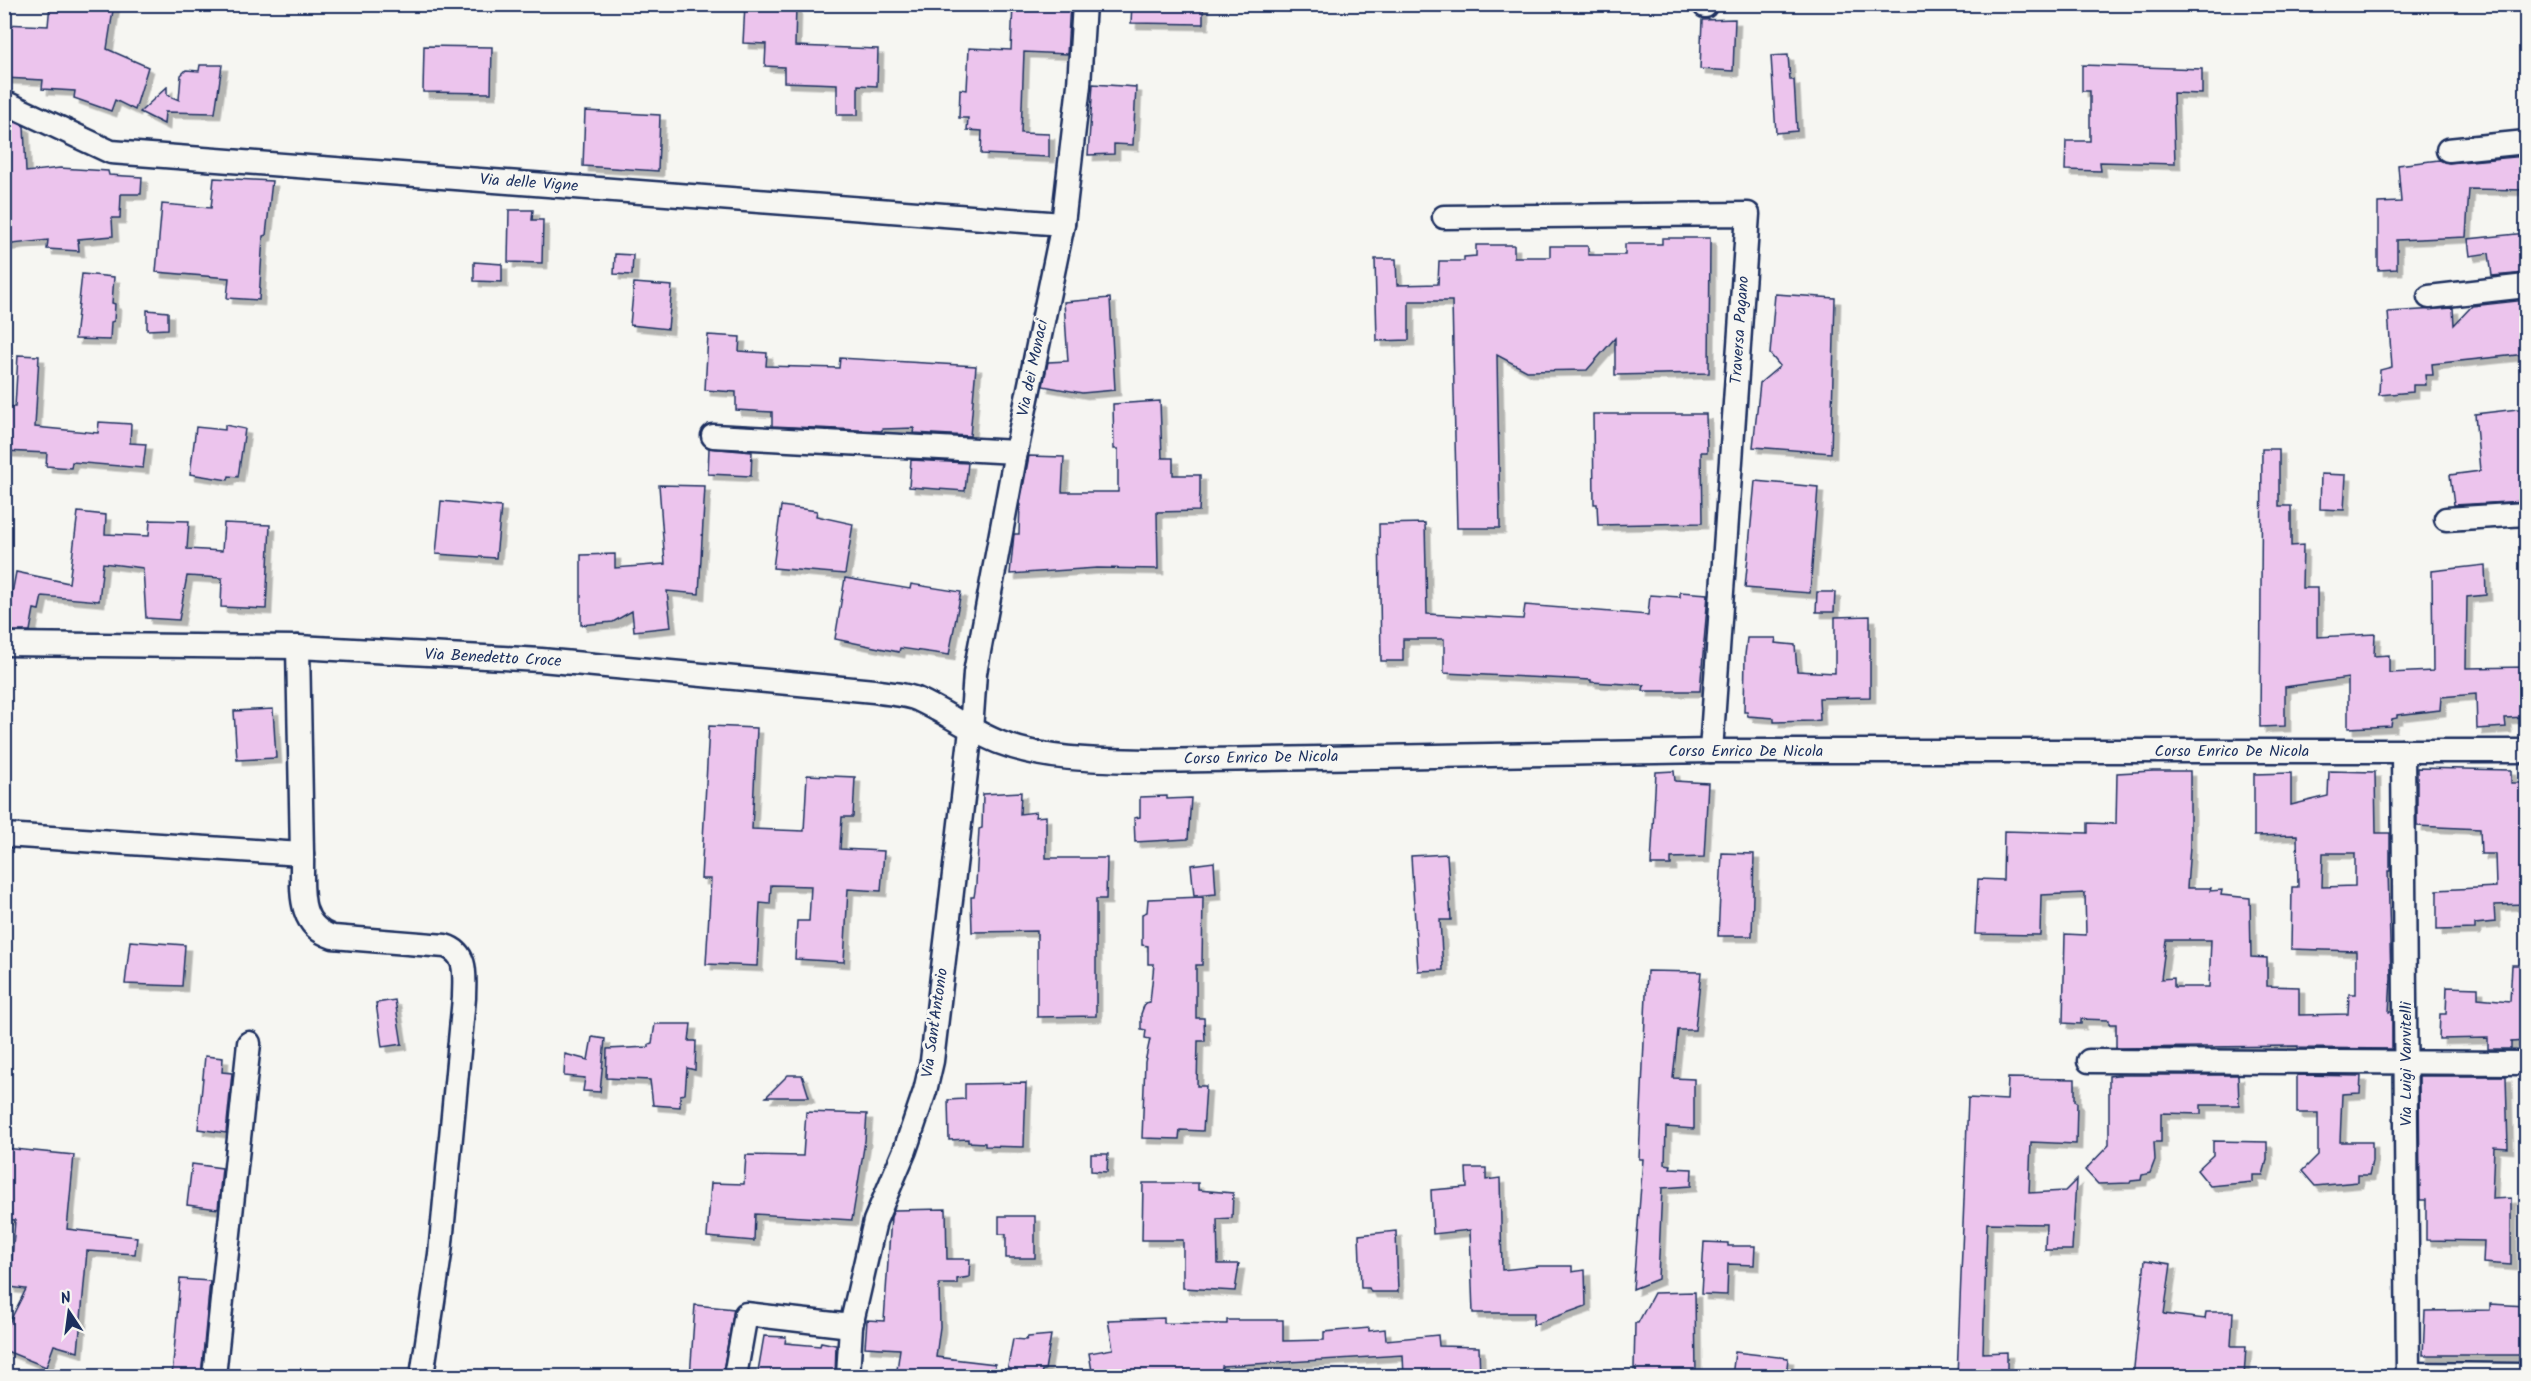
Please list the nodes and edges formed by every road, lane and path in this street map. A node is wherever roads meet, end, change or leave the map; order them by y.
1 (1083, 4) edge
2 (4, 102) edge
3 (2526, 142) edge
4 (2448, 150) dead end
5 (1444, 217) dead end
6 (1063, 224) junction
7 (2526, 285) edge
8 (2429, 297) dead end
9 (713, 436) dead end
10 (1016, 452) junction
11 (2526, 514) edge
12 (2446, 519) dead end
13 (4, 644) edge
14 (298, 647) junction
15 (971, 730) junction
16 (1711, 751) junction
17 (2403, 751) junction
18 (2526, 751) edge
19 (4, 836) edge
20 (302, 854) junction
21 (249, 1043) dead end
22 (2089, 1061) dead end
23 (2406, 1063) junction
24 (2526, 1063) edge
25 (851, 1326) junction
26 (2408, 1375) edge
27 (2526, 1375) edge
28 (214, 1377) edge
29 (422, 1377) edge
30 (735, 1377) edge
31 (848, 1377) edge

1 - 6 street, Via dei Monaci
2 - 6 street, Via delle Vigne
3 - 4 street
5 - 16 street, Traversa Pagano
6 - 10 street, Via dei Monaci
7 - 8 street
9 - 10 street
10 - 15 street, Via dei Monaci
11 - 12 street
13 - 14 street, Via Benedetto Croce
14 - 15 street, Via Benedetto Croce
14 - 20 street
15 - 16 street, Corso Enrico De Nicola
15 - 25 street, Via Sant'Antonio
16 - 17 street, Corso Enrico De Nicola
17 - 18 street, Corso Enrico De Nicola
17 - 23 street, Via Luigi Vanvitelli
19 - 20 street
20 - 29 street
21 - 28 street
22 - 23 street
23 - 24 street
23 - 26 street, Via Luigi Vanvitelli
25 - 30 street
25 - 31 street, Via Sant'Antonio
26 - 27 street

